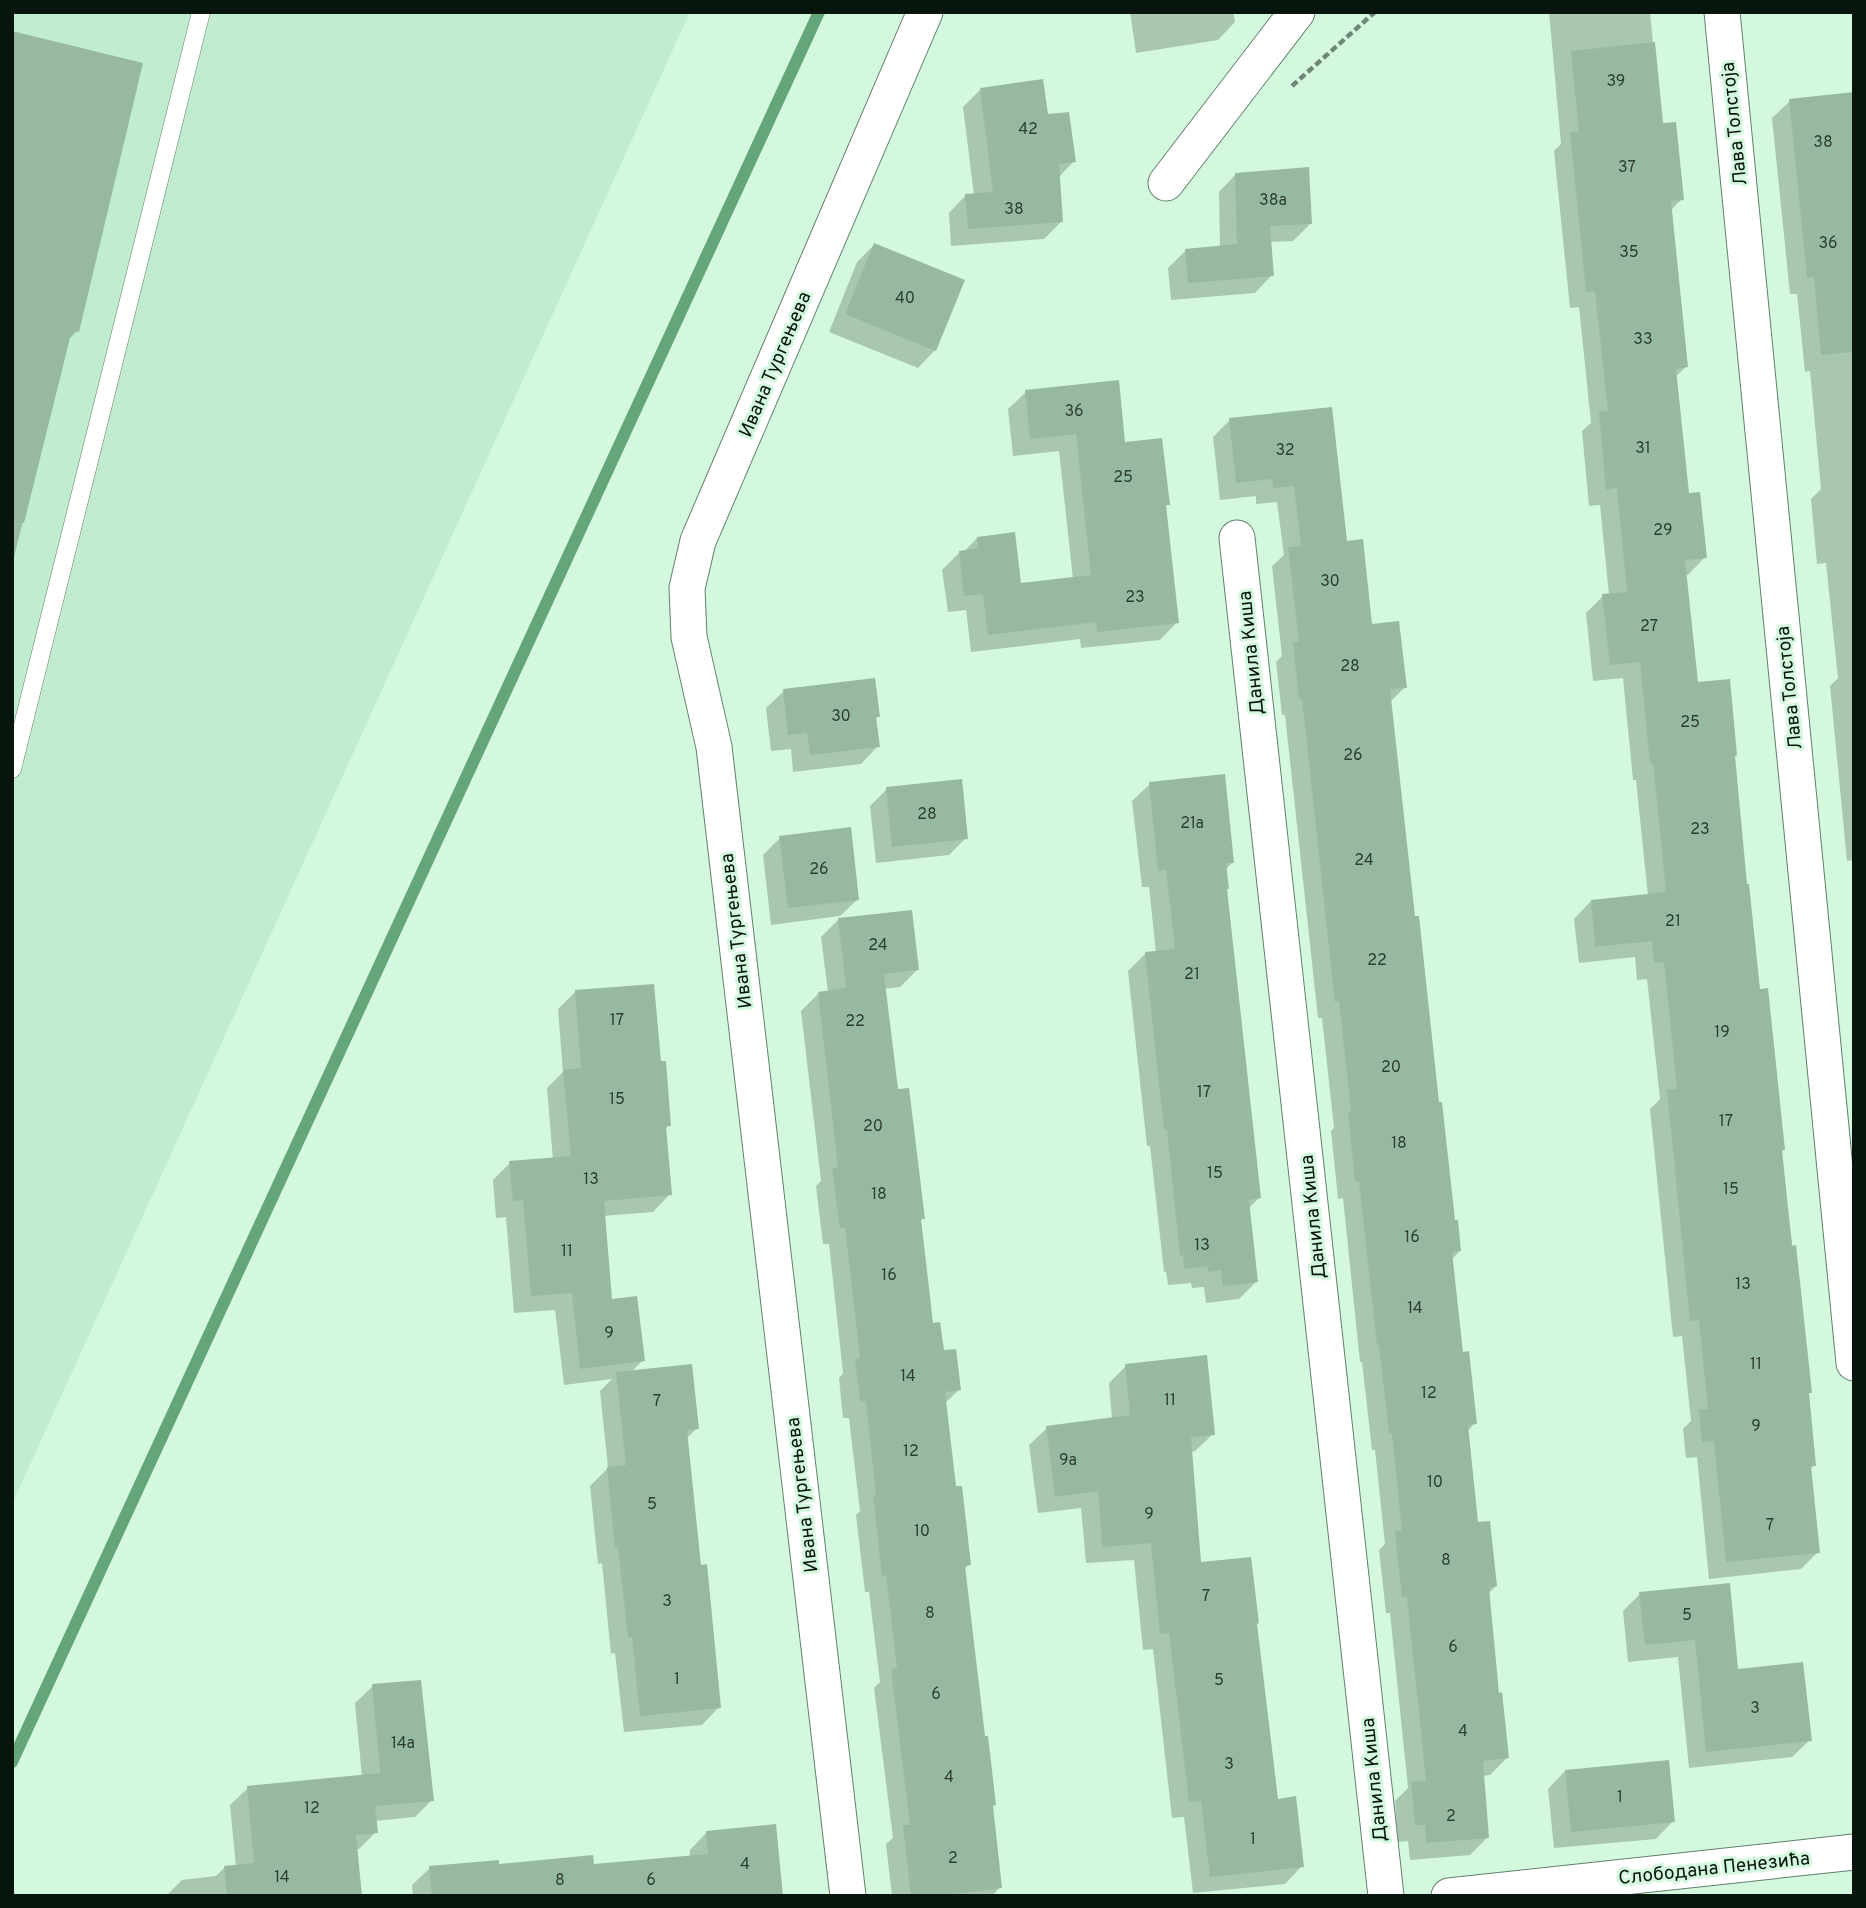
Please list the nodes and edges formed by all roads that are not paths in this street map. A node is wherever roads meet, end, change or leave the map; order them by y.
1 (201, 12) edge
2 (925, 12) edge
3 (1297, 12) edge
4 (1722, 12) edge
5 (1166, 183) dead end
6 (1237, 538) dead end
7 (12, 769) edge
8 (1854, 1363) edge
9 (1854, 1852) edge
10 (848, 1896) edge
11 (1386, 1896) edge
12 (1450, 1896) edge

1 - 7 lane
2 - 10 street, Ивана Тургењева
3 - 5 street
4 - 8 street, Лава Толстоја
6 - 11 street, Данила Киша
9 - 12 street, Слободана Пенезића

